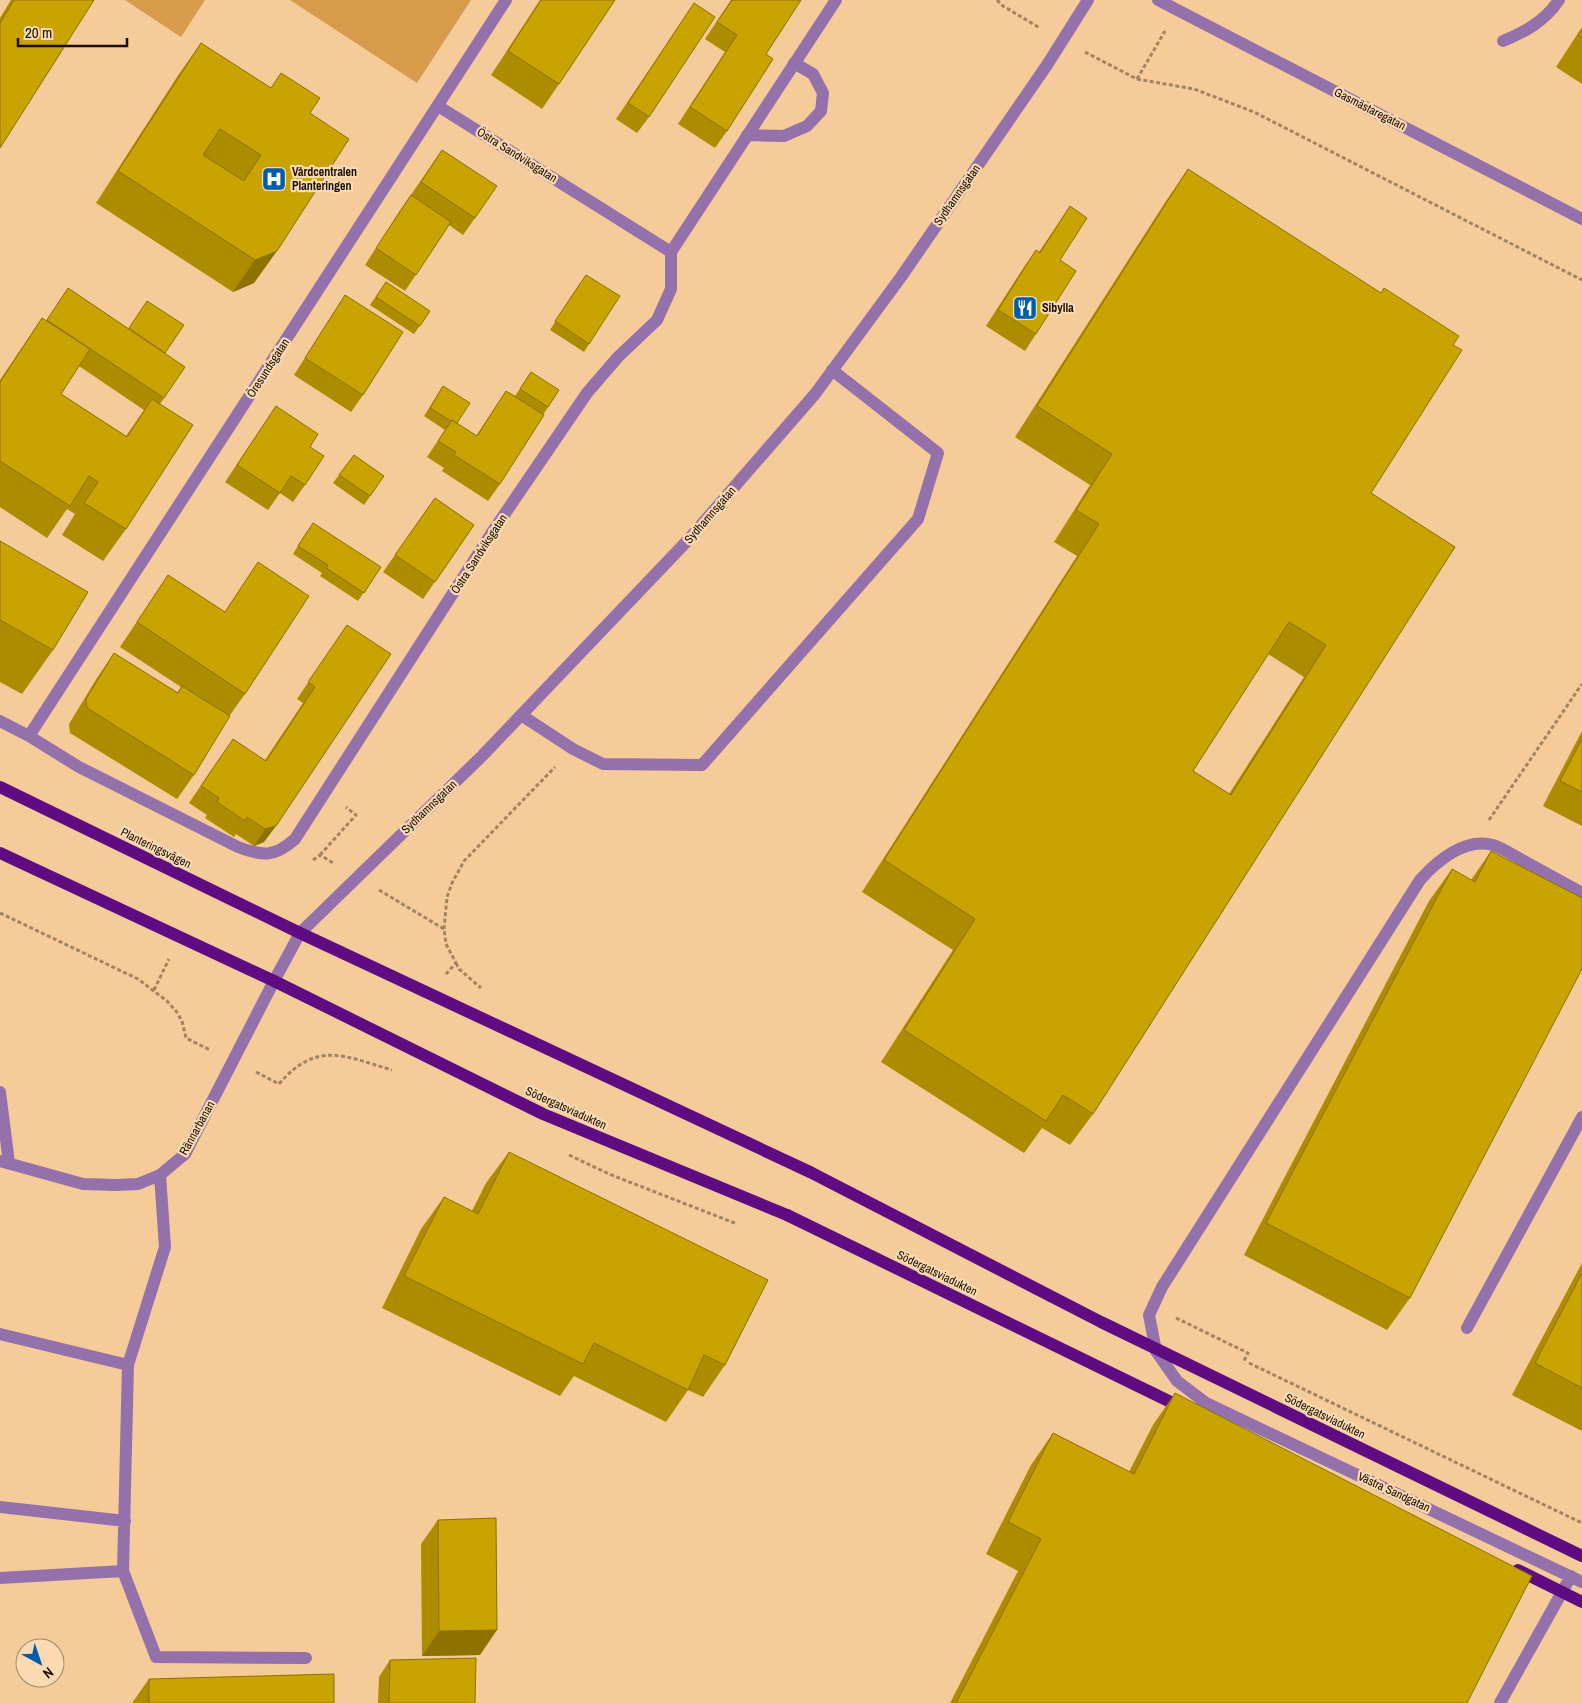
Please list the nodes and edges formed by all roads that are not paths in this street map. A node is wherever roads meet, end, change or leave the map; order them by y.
1 (506, 0) edge
2 (836, 0) edge
3 (1088, 0) edge
4 (1158, 0) edge
5 (1559, 0) edge
6 (1503, 41) dead end
7 (794, 63) junction
8 (438, 106) junction
9 (747, 135) junction
10 (1582, 219) edge
11 (671, 252) junction
12 (832, 370) junction
13 (521, 715) junction
14 (0, 721) edge
15 (29, 736) junction
16 (0, 787) edge
17 (0, 853) edge
18 (1582, 893) edge
19 (300, 933) junction
20 (274, 981) junction
21 (0, 1092) edge
22 (1582, 1117) edge
23 (5, 1162) edge
24 (160, 1175) junction
25 (1467, 1328) dead end
26 (0, 1334) edge
27 (128, 1365) junction
28 (1198, 1415) edge
29 (0, 1507) edge
30 (124, 1521) junction
31 (1582, 1556) edge
32 (1510, 1567) edge
33 (123, 1571) junction
34 (0, 1578) edge
35 (1576, 1579) edge
36 (1582, 1602) edge
37 (306, 1658) dead end
38 (1500, 1703) edge

1 - 8 street, Öresundsgatan
2 - 7 street
3 - 12 street, Sydhamnsgatan
4 - 10 street, Gasmästaregatan
5 - 6 street
7 - 9 street
7 - 9 street
8 - 11 street, Östra Sandviksgatan
8 - 15 street, Öresundsgatan
9 - 11 street
11 - 15 street, Östra Sandviksgatan
12 - 13 street, Sydhamnsgatan
12 - 13 street
13 - 19 street, Sydhamnsgatan
14 - 15 street
16 - 19 main road, Planteringsvägen
17 - 20 main road
18 - 35 street, Västra Sandgatan
19 - 20 street, Sydhamnsgatan
19 - 31 main road, Södergatsviadukten, bridge
20 - 24 street, Rännarbanan
20 - 28 main road, Södergatsviadukten, bridge
21 - 23 street
22 - 25 street
23 - 24 street, Rännarbanan
24 - 27 street
26 - 27 street
27 - 30 street
29 - 30 street
30 - 33 street
32 - 36 main road, bridge
33 - 34 street
33 - 37 street
35 - 38 street

